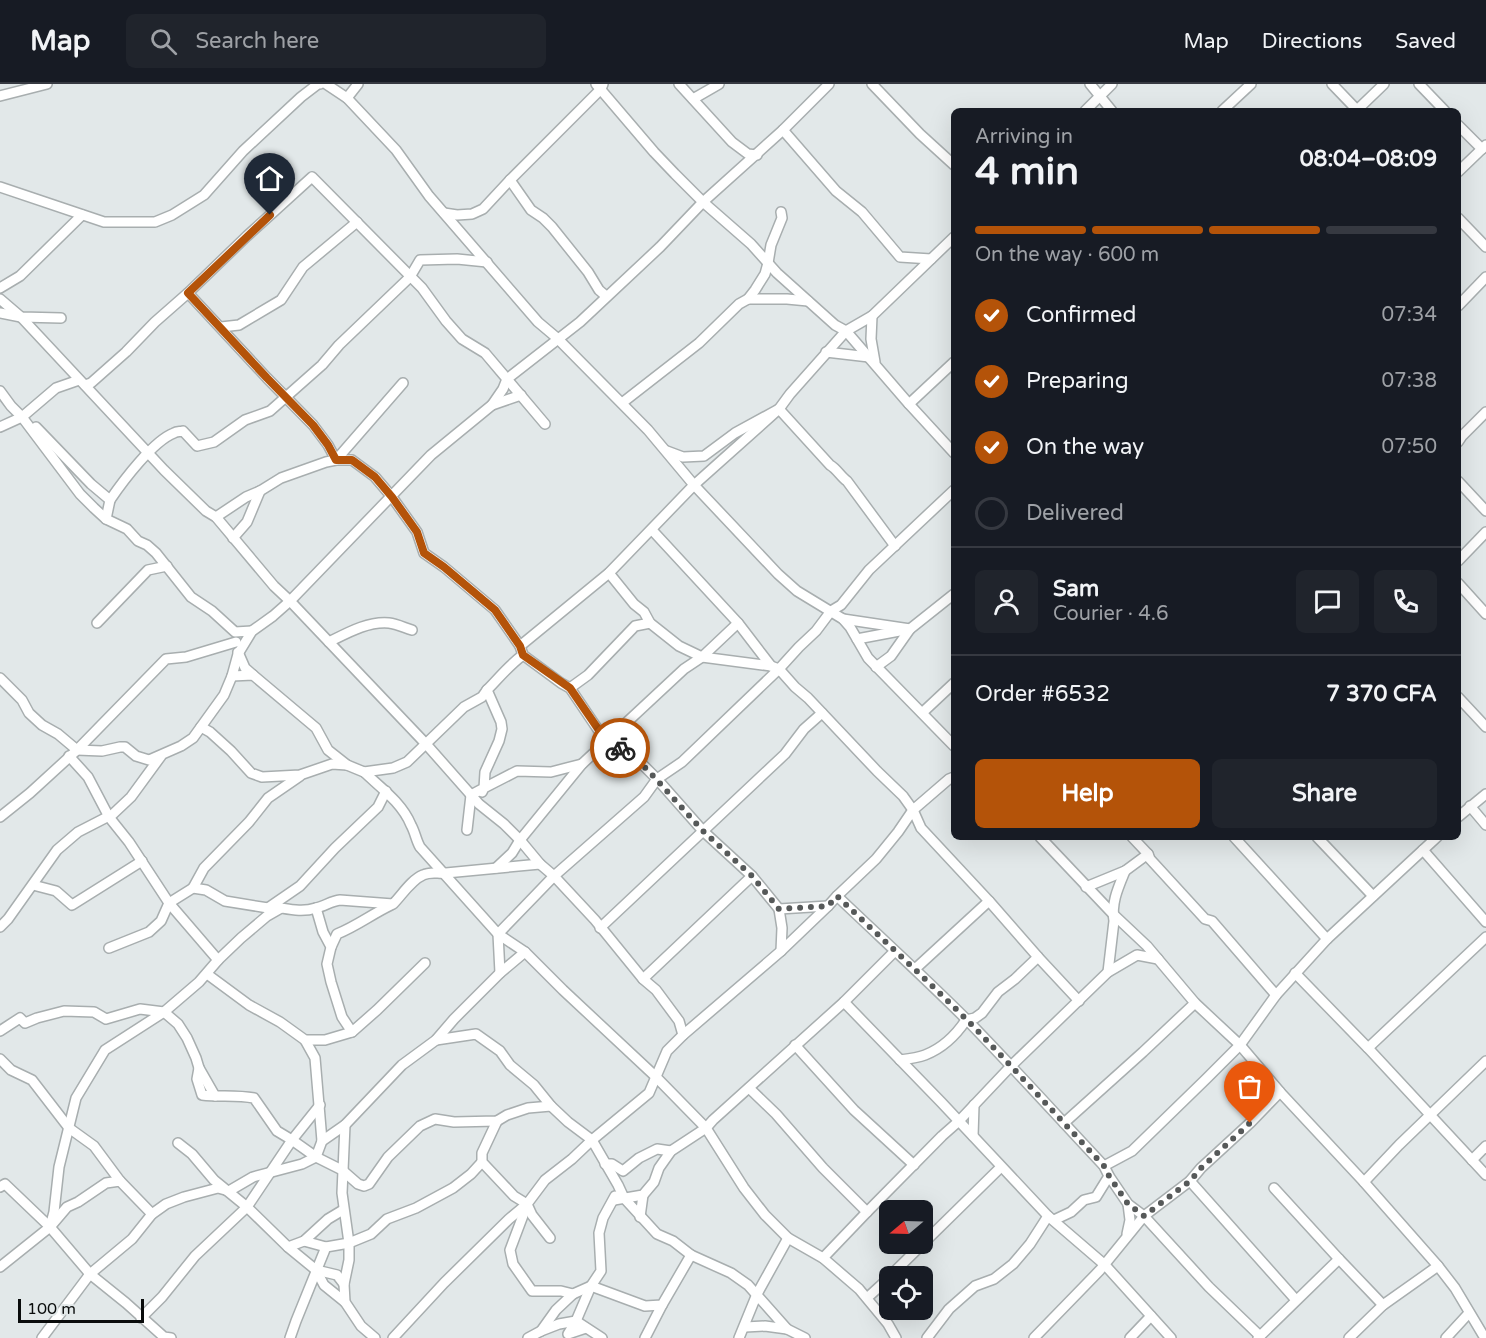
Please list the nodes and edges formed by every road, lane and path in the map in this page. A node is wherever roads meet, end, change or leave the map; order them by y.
1 (47, 84) edge
2 (318, 84) edge
3 (326, 84) edge
4 (358, 84) edge
5 (680, 84) edge
6 (719, 84) edge
7 (829, 84) edge
8 (872, 84) edge
9 (1090, 84) edge
10 (1112, 84) edge
11 (1251, 84) edge
12 (1332, 84) edge
13 (1384, 84) edge
14 (1419, 84) edge
15 (0, 86) edge
16 (600, 86) edge
17 (4, 95) edge
18 (1100, 95) junction
19 (347, 98) junction
20 (693, 99) junction
21 (1087, 108) edge
22 (1110, 108) edge
23 (1225, 108) edge
24 (1354, 108) edge
25 (1360, 108) edge
26 (1442, 108) edge
27 (1461, 128) edge
28 (783, 130) junction
29 (1484, 147) edge
30 (757, 155) junction
31 (951, 162) edge
32 (1461, 169) edge
33 (510, 180) junction
34 (0, 186) edge
35 (703, 202) junction
36 (781, 212) dead end
37 (444, 213) junction
38 (82, 215) junction
39 (1461, 221) edge
40 (357, 222) junction
41 (951, 240) edge
42 (1486, 248) edge
43 (931, 259) junction
44 (487, 262) junction
45 (768, 263) junction
46 (410, 277) junction
47 (1486, 277) edge
48 (0, 288) edge
49 (188, 293) junction
50 (606, 296) junction
51 (748, 298) junction
52 (0, 299) edge
53 (809, 301) junction
54 (1461, 303) edge
55 (0, 313) edge
56 (872, 316) junction
57 (21, 317) junction
58 (61, 318) dead end
59 (221, 327) junction
60 (846, 331) junction
61 (557, 338) junction
62 (826, 352) junction
63 (872, 361) junction
64 (951, 365) edge
65 (507, 379) junction
66 (82, 382) junction
67 (403, 383) dead end
68 (0, 391) edge
69 (521, 395) junction
70 (285, 396) junction
71 (622, 403) junction
72 (909, 404) junction
73 (492, 405) junction
74 (779, 409) junction
75 (1486, 412) edge
76 (22, 417) junction
77 (546, 424) dead end
78 (0, 427) edge
79 (1461, 437) edge
80 (665, 450) junction
81 (951, 450) edge
82 (148, 453) junction
83 (336, 460) junction
84 (1461, 484) edge
85 (694, 485) junction
86 (260, 491) junction
87 (951, 493) edge
88 (392, 497) junction
89 (110, 500) junction
90 (1486, 511) edge
91 (216, 517) junction
92 (106, 519) junction
93 (652, 530) junction
94 (1486, 532) edge
95 (233, 538) junction
96 (895, 546) junction
97 (1461, 558) edge
98 (167, 566) junction
99 (609, 573) junction
100 (1461, 586) edge
101 (951, 596) edge
102 (290, 601) junction
103 (831, 612) junction
104 (1486, 614) edge
105 (843, 619) junction
106 (97, 622) dead end
107 (650, 623) junction
108 (738, 623) junction
109 (910, 629) junction
110 (412, 630) dead end
111 (252, 631) junction
112 (235, 637) junction
113 (857, 639) junction
114 (329, 642) junction
115 (522, 650) junction
116 (238, 654) junction
117 (702, 657) junction
118 (876, 667) junction
119 (775, 668) junction
120 (253, 675) junction
121 (232, 676) junction
122 (0, 678) edge
123 (951, 686) edge
124 (570, 688) junction
125 (487, 690) junction
126 (1461, 700) edge
127 (822, 713) junction
128 (922, 713) junction
129 (201, 727) junction
130 (1486, 727) edge
131 (607, 740) junction
132 (951, 743) edge
133 (426, 744) junction
134 (73, 753) junction
135 (161, 756) junction
136 (582, 764) junction
137 (346, 765) junction
138 (364, 772) junction
139 (300, 775) junction
140 (951, 779) edge
141 (657, 780) junction
142 (484, 788) junction
143 (386, 792) junction
144 (1486, 794) edge
145 (471, 795) junction
146 (479, 804) junction
147 (1470, 806) junction
148 (913, 810) junction
149 (1461, 815) edge
150 (0, 817) edge
151 (109, 817) junction
152 (1486, 825) edge
153 (467, 831) dead end
154 (703, 831) junction
155 (520, 840) junction
156 (1043, 840) edge
157 (1135, 840) edge
158 (1237, 840) edge
159 (1320, 840) edge
160 (1434, 840) edge
161 (1423, 850) junction
162 (1148, 854) junction
163 (142, 861) junction
164 (540, 864) junction
165 (496, 868) junction
166 (1125, 871) junction
167 (443, 873) junction
168 (554, 876) junction
169 (752, 876) junction
170 (33, 885) junction
171 (1086, 887) junction
172 (193, 888) junction
173 (837, 896) junction
174 (1373, 896) junction
175 (989, 901) junction
176 (169, 903) junction
177 (393, 904) junction
178 (828, 906) junction
179 (268, 908) junction
180 (281, 908) junction
181 (316, 908) junction
182 (779, 909) junction
183 (1112, 914) junction
184 (1486, 922) edge
185 (0, 927) edge
186 (600, 928) junction
187 (498, 934) junction
188 (1486, 938) edge
189 (1327, 939) junction
190 (331, 947) junction
191 (109, 948) dead end
192 (781, 951) junction
193 (894, 951) junction
194 (525, 952) junction
195 (1038, 957) junction
196 (1158, 959) junction
197 (218, 960) junction
198 (425, 963) dead end
199 (915, 969) junction
200 (1108, 972) junction
201 (500, 973) junction
202 (1295, 973) junction
203 (207, 974) junction
204 (643, 979) junction
205 (1276, 995) junction
206 (1079, 1001) junction
207 (844, 1002) junction
208 (1195, 1003) junction
209 (164, 1012) junction
210 (966, 1020) junction
211 (0, 1031) edge
212 (352, 1032) junction
213 (683, 1035) junction
214 (305, 1040) junction
215 (436, 1040) junction
216 (795, 1045) junction
217 (1240, 1045) junction
218 (1368, 1048) junction
219 (0, 1059) edge
220 (900, 1060) junction
221 (1486, 1061) edge
222 (1011, 1066) junction
223 (656, 1076) junction
224 (749, 1088) junction
225 (668, 1090) junction
226 (1280, 1092) junction
227 (649, 1093) junction
228 (320, 1105) junction
229 (974, 1105) junction
230 (551, 1106) junction
231 (1430, 1116) junction
232 (497, 1120) junction
233 (959, 1121) junction
234 (1064, 1123) junction
235 (345, 1125) junction
236 (69, 1128) junction
237 (706, 1128) junction
238 (973, 1136) junction
239 (292, 1140) junction
240 (592, 1140) junction
241 (322, 1141) junction
242 (178, 1143) dead end
243 (1486, 1146) edge
244 (671, 1151) junction
245 (316, 1157) junction
246 (1472, 1160) junction
247 (482, 1162) junction
248 (605, 1164) junction
249 (914, 1165) junction
250 (1104, 1166) junction
251 (1001, 1167) junction
252 (342, 1170) junction
253 (271, 1173) junction
254 (1486, 1175) edge
255 (1109, 1176) junction
256 (120, 1181) junction
257 (1190, 1181) junction
258 (1364, 1182) junction
259 (0, 1187) edge
260 (1274, 1188) dead end
261 (229, 1191) junction
262 (643, 1195) junction
263 (619, 1199) junction
264 (527, 1204) junction
265 (1128, 1204) junction
266 (247, 1206) junction
267 (343, 1210) junction
268 (867, 1212) junction
269 (152, 1214) junction
270 (1144, 1216) junction
271 (640, 1217) junction
272 (1051, 1218) junction
273 (50, 1227) junction
274 (1127, 1237) junction
275 (550, 1238) dead end
276 (788, 1238) junction
277 (304, 1241) junction
278 (349, 1243) junction
279 (288, 1247) junction
280 (326, 1247) junction
281 (691, 1255) junction
282 (823, 1258) junction
283 (1339, 1259) junction
284 (1105, 1264) junction
285 (901, 1266) edge
286 (1438, 1266) junction
287 (0, 1267) edge
288 (316, 1270) junction
289 (90, 1274) junction
290 (344, 1284) junction
291 (591, 1286) junction
292 (879, 1287) edge
293 (573, 1294) junction
294 (757, 1294) junction
295 (867, 1298) junction
296 (1296, 1300) junction
297 (345, 1302) junction
298 (662, 1305) junction
299 (1383, 1305) junction
300 (1470, 1313) junction
301 (1151, 1316) junction
302 (141, 1318) junction
303 (576, 1321) junction
304 (361, 1326) junction
305 (745, 1327) junction
306 (586, 1328) junction
307 (787, 1329) junction
308 (541, 1331) junction
309 (1485, 1335) edge
310 (1259, 1337) edge
311 (42, 1338) edge
312 (164, 1338) edge
313 (171, 1338) edge
314 (290, 1338) edge
315 (360, 1338) edge
316 (375, 1338) edge
317 (393, 1338) edge
318 (528, 1338) edge
319 (602, 1338) edge
320 (645, 1338) edge
321 (739, 1338) edge
322 (805, 1338) edge
323 (896, 1338) edge
324 (927, 1338) edge
325 (1034, 1338) edge
326 (1130, 1338) edge
327 (1170, 1338) edge
328 (1349, 1338) edge
329 (1446, 1338) edge

1 - 17 street
2 - 38 street
3 - 19 street
4 - 19 street
5 - 20 street
6 - 20 street
7 - 28 street
8 - 31 street
9 - 18 street
10 - 18 street
11 - 23 street
12 - 24 street
13 - 25 street
14 - 26 street
15 - 17 street
16 - 33 street
16 - 35 street
18 - 21 street
18 - 22 street
19 - 37 street
20 - 30 street
27 - 29 street
28 - 30 street
28 - 43 street
29 - 32 street
30 - 35 street
33 - 37 street
33 - 50 street
34 - 38 street
35 - 45 street
35 - 50 street
36 - 45 street
37 - 44 street
38 - 48 street
39 - 42 street
40 - 46 street
40 - 49 street
40 - 59 street
41 - 43 street
43 - 56 street
44 - 46 street
44 - 61 street
45 - 51 street
45 - 53 street
46 - 65 street
46 - 70 street
47 - 54 street
49 - 59 street
49 - 66 street
50 - 61 street
51 - 53 street
51 - 71 street
52 - 57 street
53 - 60 street
55 - 57 street
56 - 60 street
56 - 63 street
57 - 58 street
57 - 66 street
59 - 70 street
60 - 62 street
60 - 63 street
61 - 65 street
61 - 71 street
62 - 63 street
62 - 74 street
63 - 72 street
64 - 72 street
65 - 69 street
65 - 73 street
66 - 76 street
66 - 82 street
67 - 83 street
68 - 76 street
69 - 73 street
69 - 77 street
70 - 82 street
70 - 83 street
71 - 80 street
72 - 81 street
73 - 88 street
74 - 80 street
74 - 85 street
74 - 96 street
75 - 79 street
76 - 78 street
76 - 89 street
76 - 92 street
80 - 85 street
82 - 89 street
82 - 91 street
83 - 86 street
83 - 88 street
84 - 90 street
85 - 93 street
85 - 103 street
86 - 91 street
86 - 95 street
87 - 96 street
88 - 102 street
88 - 115 street
89 - 92 street
91 - 95 street
92 - 98 street
93 - 99 street
93 - 108 street
94 - 97 street
95 - 102 street
96 - 103 street
98 - 106 street
98 - 112 street
99 - 107 street
99 - 115 street
100 - 104 street
101 - 109 street
102 - 111 street
102 - 114 street
103 - 105 street
103 - 119 street
105 - 109 street
105 - 113 street
107 - 117 street
107 - 124 street
108 - 117 street
108 - 119 street
109 - 113 street
109 - 118 street
110 - 114 street
111 - 112 street
111 - 116 street
112 - 116 street
112 - 134 street
113 - 118 street
114 - 133 street
115 - 124 street
115 - 125 street
116 - 120 street
116 - 121 street
117 - 119 street
117 - 131 street
118 - 128 street
119 - 127 street
119 - 141 street
120 - 121 street
120 - 137 street
121 - 129 street
122 - 134 street
123 - 128 street
124 - 131 street
125 - 133 street
125 - 142 street
126 - 130 street
127 - 148 street
127 - 154 street
128 - 132 street
129 - 135 street
129 - 139 street
131 - 136 street
131 - 141 street
133 - 138 street
133 - 145 street
134 - 135 street
134 - 150 street
134 - 151 street
135 - 151 street
136 - 142 street
136 - 155 street
137 - 138 street
137 - 139 street
138 - 143 street
139 - 172 street
140 - 148 street
141 - 154 street
141 - 168 street
142 - 145 street
142 - 146 street
143 - 167 street
143 - 179 street
144 - 147 street
145 - 146 street
145 - 153 street
146 - 155 street
147 - 149 street
147 - 152 street
148 - 173 street
148 - 175 street
151 - 163 street
151 - 170 street
154 - 169 street
154 - 186 street
155 - 164 street
155 - 165 street
156 - 171 street
157 - 162 street
158 - 189 street
159 - 174 street
160 - 161 street
161 - 174 street
161 - 184 street
162 - 166 street
162 - 205 street
163 - 170 street
163 - 176 street
164 - 165 street
164 - 168 street
165 - 167 street
166 - 171 street
166 - 183 street
167 - 177 street
167 - 187 street
168 - 186 street
168 - 187 street
169 - 182 street
169 - 204 street
170 - 185 street
171 - 183 street
172 - 176 street
172 - 179 street
173 - 178 street
173 - 193 street
174 - 189 street
175 - 195 street
175 - 199 street
176 - 191 street
176 - 197 street
177 - 181 street
177 - 190 street
178 - 182 street
178 - 192 street
179 - 180 street
180 - 181 street
180 - 197 street
181 - 190 street
182 - 192 street
183 - 196 street
183 - 200 street
186 - 204 street
187 - 194 street
187 - 201 street
188 - 218 street
189 - 202 street
190 - 212 street
192 - 213 street
193 - 199 street
193 - 207 street
194 - 201 street
194 - 223 street
195 - 206 street
195 - 210 street
196 - 200 street
196 - 208 street
197 - 203 street
198 - 212 street
199 - 210 street
200 - 206 street
201 - 215 street
202 - 205 street
202 - 218 street
203 - 209 street
203 - 214 street
204 - 213 street
205 - 217 street
206 - 222 street
207 - 216 street
207 - 220 street
208 - 217 street
208 - 234 street
209 - 211 street
209 - 236 street
209 - 239 street
210 - 220 street
210 - 222 street
212 - 214 street
213 - 223 street
214 - 228 street
215 - 230 street
215 - 235 street
216 - 224 street
216 - 249 street
217 - 226 street
217 - 250 street
218 - 231 street
219 - 236 street
220 - 233 street
221 - 231 street
222 - 229 street
222 - 234 street
223 - 225 street
223 - 227 street
224 - 237 street
224 - 268 street
225 - 227 street
225 - 237 street
226 - 257 street
226 - 258 street
227 - 240 street
228 - 239 street
228 - 241 street
229 - 233 street
229 - 238 street
230 - 232 street
230 - 240 street
231 - 246 street
231 - 258 street
232 - 247 street
232 - 252 street
233 - 238 street
233 - 249 street
234 - 250 street
235 - 241 street
235 - 252 street
236 - 256 street
236 - 273 street
237 - 244 street
237 - 276 street
238 - 251 street
239 - 245 street
239 - 253 street
240 - 248 street
240 - 264 street
241 - 245 street
242 - 261 street
243 - 246 street
244 - 248 street
244 - 262 street
245 - 252 street
245 - 253 street
246 - 254 street
247 - 264 street
247 - 278 street
248 - 263 street
249 - 268 street
250 - 255 street
251 - 272 street
251 - 285 street
252 - 267 street
253 - 261 street
253 - 266 street
255 - 265 street
255 - 272 street
256 - 269 street
256 - 273 street
257 - 270 street
257 - 296 street
258 - 286 street
259 - 273 street
260 - 283 street
261 - 266 street
261 - 269 street
262 - 263 street
262 - 271 street
263 - 271 street
263 - 291 street
264 - 275 street
264 - 293 street
264 - 317 street
265 - 270 street
265 - 274 street
266 - 279 street
266 - 302 street
267 - 277 street
267 - 278 street
268 - 282 street
269 - 289 street
270 - 274 street
270 - 310 street
271 - 281 street
272 - 284 street
272 - 324 street
273 - 287 street
273 - 289 street
274 - 284 street
276 - 282 street
276 - 294 street
277 - 279 street
277 - 280 street
278 - 280 street
278 - 290 street
279 - 288 street
280 - 288 street
281 - 294 street
281 - 298 street
282 - 295 street
283 - 296 street
283 - 299 street
284 - 301 street
284 - 325 street
286 - 299 street
286 - 300 street
288 - 290 street
288 - 297 street
288 - 314 street
289 - 302 street
289 - 311 street
290 - 297 street
291 - 293 street
291 - 298 street
291 - 303 street
292 - 295 street
293 - 308 street
294 - 305 street
294 - 307 street
295 - 323 street
296 - 310 street
297 - 304 street
298 - 320 street
299 - 328 street
300 - 309 street
300 - 329 street
301 - 326 street
301 - 327 street
302 - 312 street
303 - 306 street
303 - 306 street
303 - 308 street
304 - 315 street
304 - 316 street
305 - 307 street
305 - 321 street
306 - 319 street
307 - 322 street
308 - 318 street
312 - 313 street

